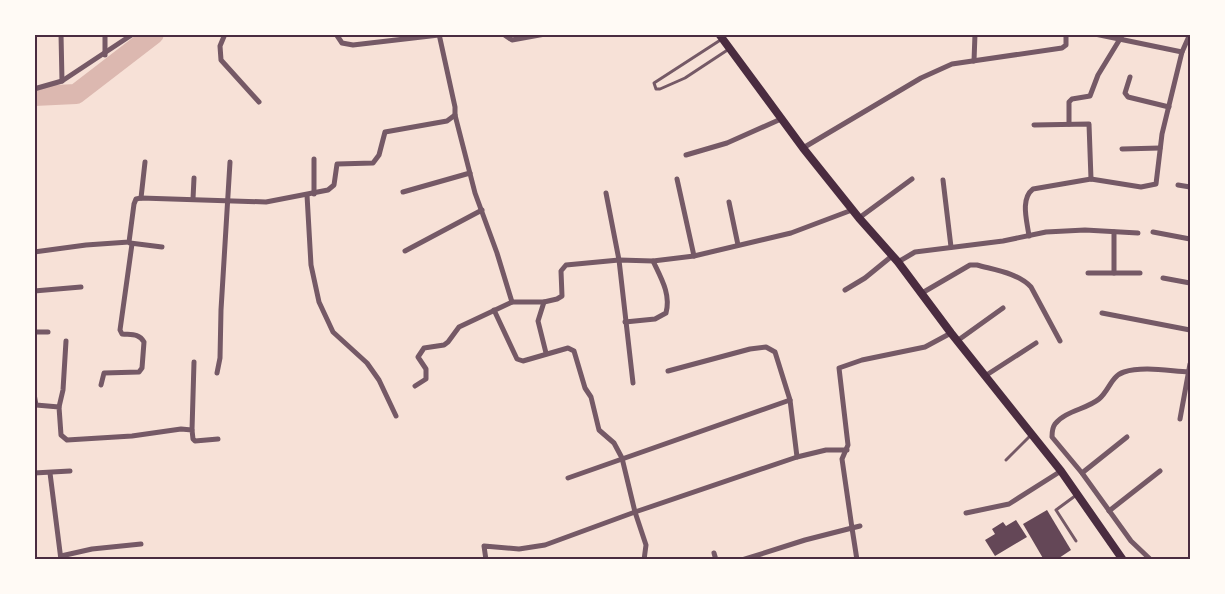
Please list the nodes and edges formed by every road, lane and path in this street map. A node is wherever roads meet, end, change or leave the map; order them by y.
1 (61, 34) edge
2 (105, 34) edge
3 (134, 34) edge
4 (225, 34) edge
5 (336, 34) edge
6 (546, 34) edge
7 (975, 34) edge
8 (1066, 34) edge
9 (1095, 34) edge
10 (1190, 34) edge
11 (439, 35) edge
12 (506, 36) edge
13 (720, 37) edge
14 (1122, 37) edge
15 (729, 49) junction
16 (1182, 52) junction
17 (105, 55) junction
18 (974, 61) junction
19 (1130, 77) dead end
20 (62, 81) junction
21 (34, 89) edge
22 (259, 102) dead end
23 (1169, 107) junction
24 (455, 115) junction
25 (782, 119) junction
26 (1069, 124) junction
27 (1034, 125) dead end
28 (802, 148) junction
29 (1160, 148) junction
30 (1122, 149) dead end
31 (686, 155) dead end
32 (314, 159) dead end
33 (145, 162) dead end
34 (230, 162) dead end
35 (470, 173) junction
36 (194, 178) dead end
37 (676, 179) dead end
38 (912, 179) dead end
39 (1091, 179) junction
40 (943, 180) dead end
41 (1178, 185) dead end
42 (1191, 186) edge
43 (403, 192) dead end
44 (606, 193) dead end
45 (311, 194) junction
46 (141, 198) junction
47 (193, 199) junction
48 (227, 200) junction
49 (729, 202) dead end
50 (482, 210) junction
51 (852, 210) junction
52 (859, 218) junction
53 (1114, 232) junction
54 (1153, 232) dead end
55 (1138, 233) dead end
56 (1029, 236) junction
57 (1191, 239) edge
58 (130, 243) junction
59 (738, 245) junction
60 (162, 247) dead end
61 (951, 247) junction
62 (405, 251) dead end
63 (34, 252) edge
64 (694, 256) junction
65 (891, 256) junction
66 (619, 260) junction
67 (653, 261) junction
68 (898, 262) junction
69 (1088, 273) dead end
70 (1114, 273) junction
71 (1140, 273) dead end
72 (1163, 278) dead end
73 (1191, 284) edge
74 (81, 287) dead end
75 (845, 290) dead end
76 (34, 291) edge
77 (922, 293) junction
78 (512, 302) junction
79 (544, 302) junction
80 (1003, 308) dead end
81 (494, 310) junction
82 (1102, 313) dead end
83 (625, 322) junction
84 (1191, 330) edge
85 (34, 332) edge
86 (48, 332) dead end
87 (951, 333) junction
88 (66, 341) dead end
89 (957, 341) junction
90 (1060, 341) dead end
91 (1036, 343) dead end
92 (546, 353) junction
93 (194, 362) dead end
94 (1191, 364) edge
95 (668, 371) dead end
96 (1189, 372) edge
97 (217, 373) dead end
98 (986, 376) junction
99 (633, 383) dead end
100 (102, 385) dead end
101 (415, 386) dead end
102 (34, 394) edge
103 (790, 400) junction
104 (59, 407) junction
105 (396, 416) dead end
106 (1180, 418) dead end
107 (192, 429) junction
108 (1033, 434) junction
109 (1127, 437) dead end
110 (218, 438) dead end
111 (847, 450) junction
112 (797, 457) junction
113 (622, 458) junction
114 (1006, 460) dead end
115 (70, 471) dead end
116 (1061, 471) junction
117 (1160, 471) dead end
118 (34, 473) edge
119 (50, 473) junction
120 (1082, 473) junction
121 (568, 478) dead end
122 (1078, 494) junction
123 (1109, 511) junction
124 (635, 512) junction
125 (966, 513) dead end
126 (860, 526) dead end
127 (852, 528) junction
128 (1076, 541) dead end
129 (141, 544) dead end
130 (764, 552) junction
131 (714, 553) dead end
132 (61, 558) edge
133 (486, 560) edge
134 (644, 560) edge
135 (716, 560) edge
136 (742, 560) edge
137 (767, 560) edge
138 (857, 560) edge
139 (1123, 560) edge
140 (1151, 560) edge

1 - 20 street
2 - 17 street
3 - 17 street
4 - 22 street
5 - 11 street
6 - 12 street
7 - 18 street
8 - 18 street
9 - 14 street
10 - 16 street
11 - 24 street
13 - 15 main road
13 - 15 lane
14 - 16 street
14 - 26 street
15 - 25 main road
16 - 23 street
17 - 20 street
18 - 28 street
19 - 23 street
20 - 21 street
23 - 29 street
24 - 35 street
24 - 45 street
25 - 28 main road
25 - 31 street
26 - 27 street
26 - 39 street
28 - 51 main road
29 - 30 street
29 - 39 street
32 - 45 street
33 - 46 street
34 - 48 street
35 - 43 street
35 - 50 street
36 - 47 street
37 - 64 street
38 - 52 street
39 - 56 street
40 - 61 street
41 - 42 street
44 - 66 street
45 - 48 street
45 - 105 street
46 - 47 street
46 - 58 street
47 - 48 street
48 - 97 street
49 - 59 street
50 - 62 street
50 - 78 street
51 - 52 main road
51 - 59 street
52 - 65 main road
53 - 55 street
53 - 56 street
53 - 70 street
54 - 57 street
56 - 61 street
58 - 60 street
58 - 63 street
58 - 100 street
59 - 64 street
61 - 68 street
64 - 67 street
65 - 68 main road
65 - 75 street
66 - 67 street
66 - 79 street
66 - 83 street
67 - 83 street
68 - 77 main road
69 - 70 street
70 - 71 street
72 - 73 street
74 - 76 street
77 - 87 main road
77 - 90 street
78 - 79 street
78 - 81 street
79 - 92 street
80 - 89 street
81 - 92 street
81 - 101 street
82 - 84 street
83 - 99 street
85 - 86 street
87 - 89 main road
87 - 111 street
88 - 104 street
89 - 98 main road
91 - 98 street
92 - 113 street
93 - 107 street
94 - 96 street
95 - 103 street
96 - 106 street
96 - 120 street
98 - 108 main road
102 - 104 street
103 - 112 street
103 - 113 street
104 - 107 street
107 - 110 street
108 - 114 lane
108 - 116 main road
109 - 120 street
111 - 112 street
111 - 127 street
112 - 124 street
113 - 121 street
113 - 124 street
115 - 119 street
116 - 122 main road
116 - 125 street
117 - 123 street
118 - 119 street
119 - 132 street
120 - 123 street
122 - 128 lane
122 - 139 main road
123 - 140 street
124 - 133 street
124 - 134 street
126 - 127 street
127 - 130 street
127 - 138 street
129 - 132 street
130 - 136 street
130 - 137 street
131 - 135 street

